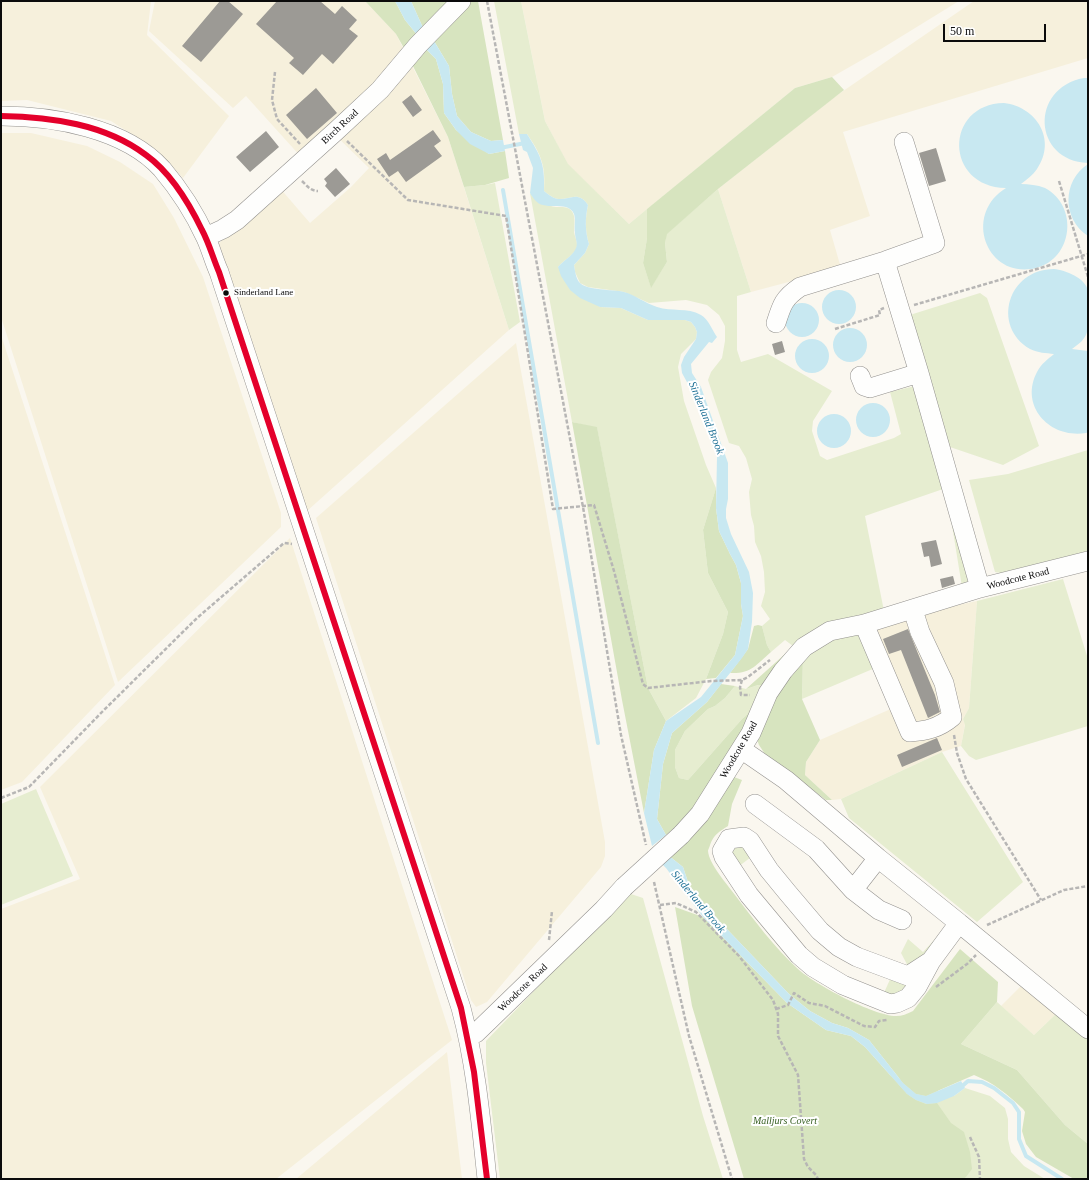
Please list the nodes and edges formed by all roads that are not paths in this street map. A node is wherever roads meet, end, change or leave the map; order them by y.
1 (461, 1) edge
2 (1, 116) edge
3 (904, 142) dead end
4 (206, 238) junction
5 (885, 261) junction
6 (776, 323) dead end
7 (919, 373) junction
8 (860, 376) dead end
9 (1088, 561) edge
10 (980, 588) junction
11 (921, 607) junction
12 (864, 624) junction
13 (740, 749) junction
14 (755, 804) dead end
15 (878, 858) junction
16 (852, 890) junction
17 (902, 920) dead end
18 (966, 929) junction
19 (930, 961) junction
20 (1088, 1030) edge
21 (468, 1035) junction
22 (487, 1179) edge

1 - 4 street, Birch Road
2 - 4 street
3 - 5 street
4 - 21 street
5 - 6 street
5 - 7 street
7 - 8 street
7 - 10 street
9 - 10 street, Woodcote Road
10 - 11 street, Woodcote Road
11 - 12 street, Woodcote Road
11 - 12 street
12 - 13 street, Woodcote Road
13 - 15 street
13 - 21 street, Woodcote Road, bridge
14 - 16 street
15 - 16 street
15 - 18 street
16 - 17 street
18 - 19 street
18 - 20 street
19 - 19 street
21 - 22 street

